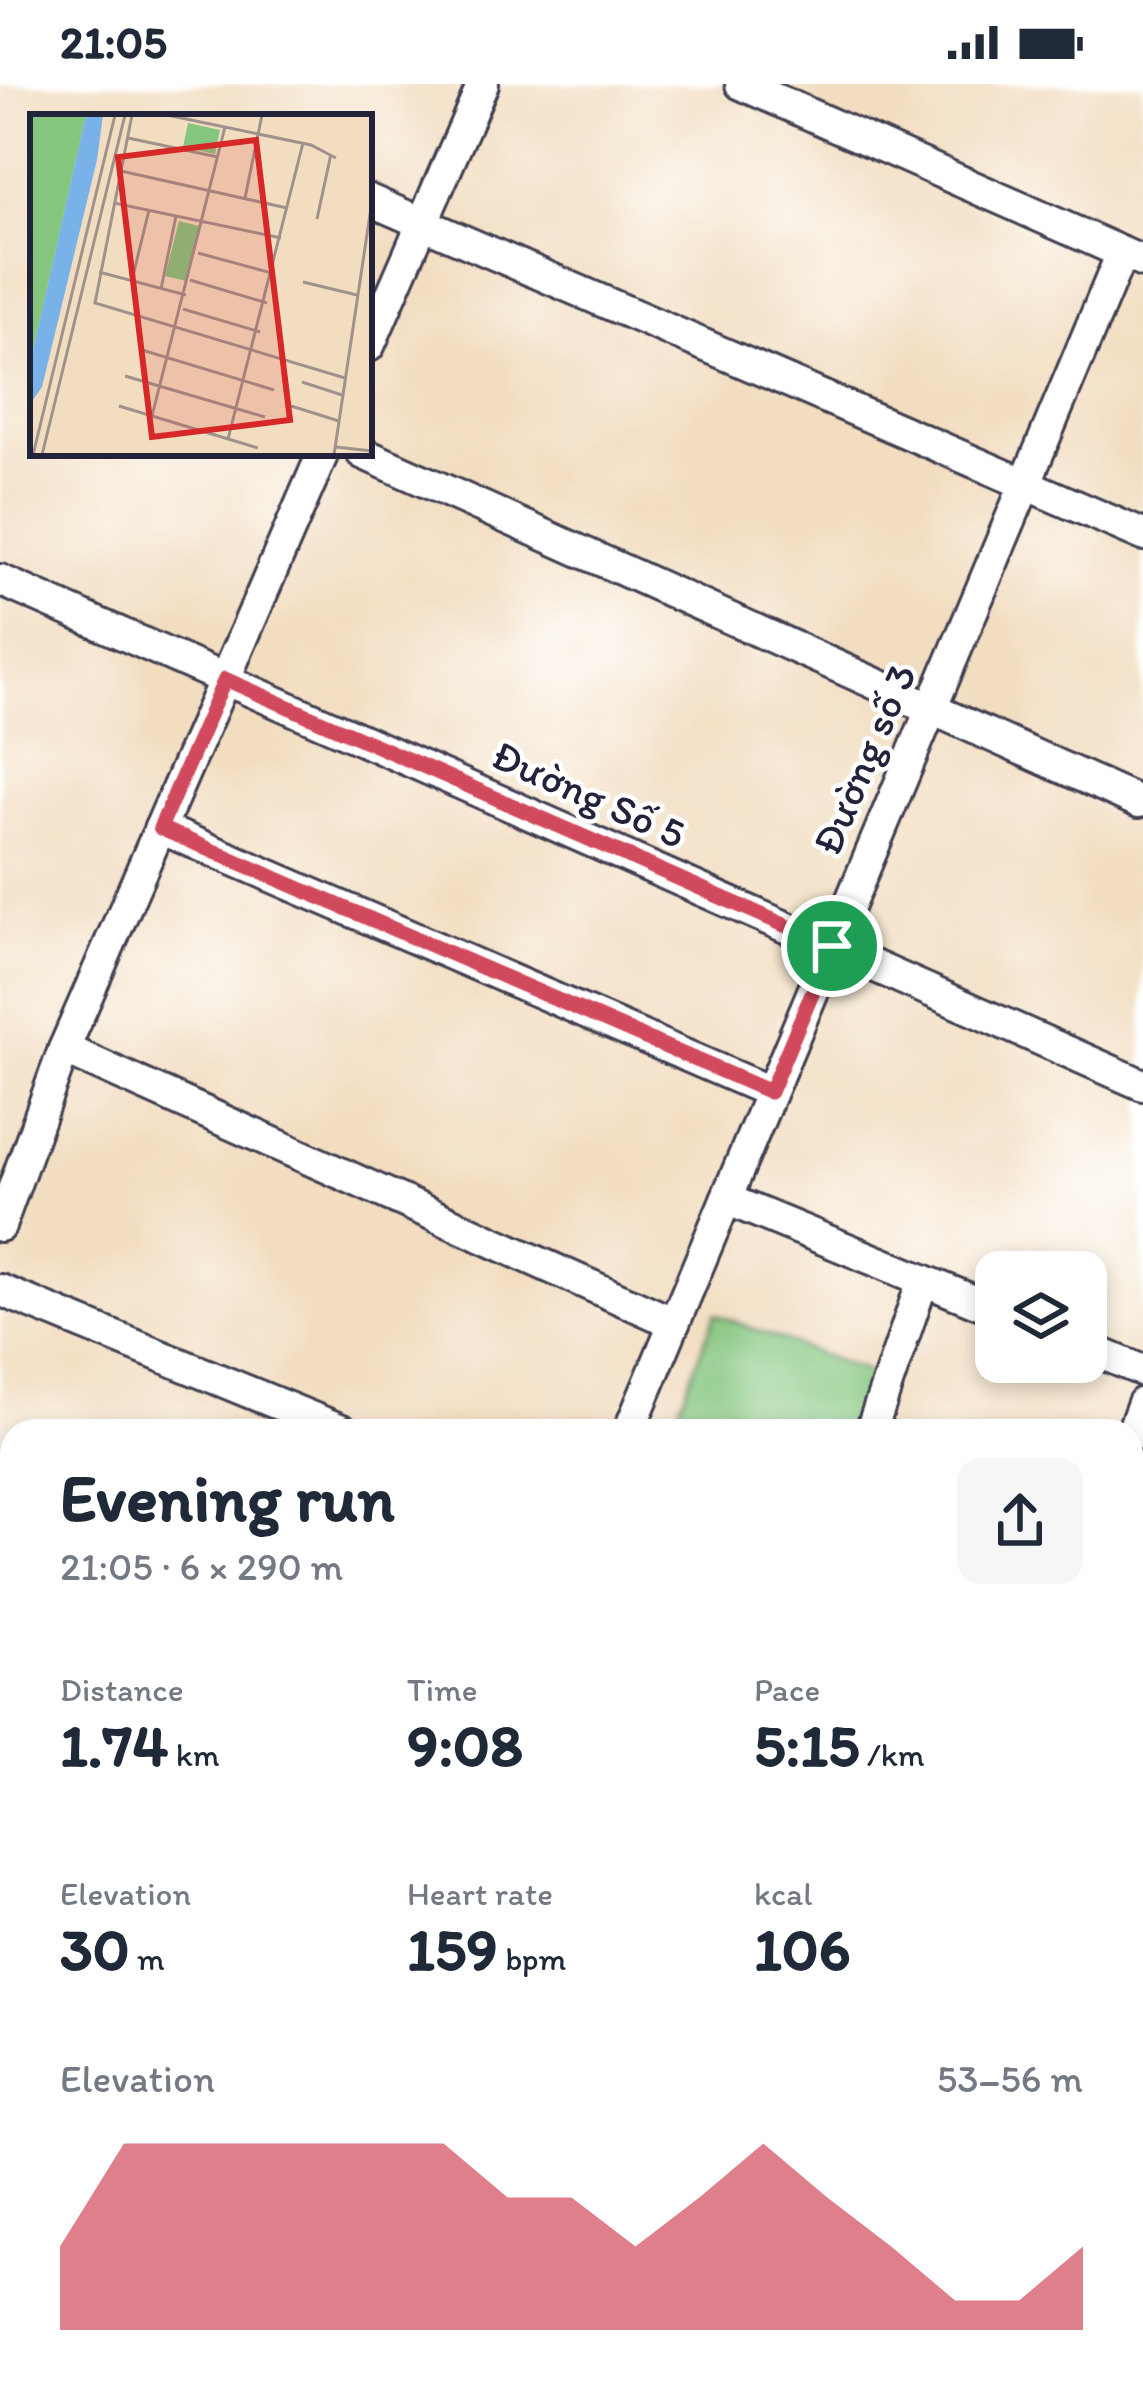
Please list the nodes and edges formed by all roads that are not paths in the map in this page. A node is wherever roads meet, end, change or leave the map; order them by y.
1 (483, 84) edge
2 (742, 84) edge
3 (372, 201) edge
4 (422, 223) junction
5 (1132, 258) edge
6 (372, 339) edge
7 (322, 456) edge
8 (369, 456) edge
9 (1025, 484) junction
10 (1143, 535) edge
11 (0, 580) edge
12 (225, 679) junction
13 (931, 709) junction
14 (1139, 802) dead end
15 (160, 828) junction
16 (832, 946) junction
17 (64, 1049) junction
18 (1143, 1084) edge
19 (770, 1092) junction
20 (726, 1199) junction
21 (0, 1226) edge
22 (923, 1280) junction
23 (0, 1290) edge
24 (975, 1301) edge
25 (674, 1323) junction
26 (1107, 1356) edge
27 (1143, 1371) edge
28 (315, 1419) edge
29 (633, 1419) edge
30 (875, 1419) edge

1 - 4 street
2 - 5 street
3 - 4 street
4 - 6 street
4 - 9 street
5 - 9 street, Đường số 3
7 - 12 street
8 - 13 street
9 - 10 street
9 - 13 street, Đường số 3
11 - 12 street, Đường Số 5
12 - 15 street
12 - 16 street, Đường Số 5
13 - 14 street
13 - 16 street, Đường số 3
15 - 17 street
15 - 19 street
16 - 18 street, Đường Số 5
16 - 19 street, Đường số 3
17 - 21 street
17 - 25 street
19 - 20 street, Đường số 3
20 - 22 street
20 - 25 street, Đường số 3
22 - 24 street
22 - 30 street
23 - 28 street
25 - 29 street, Đường số 3
26 - 27 street

